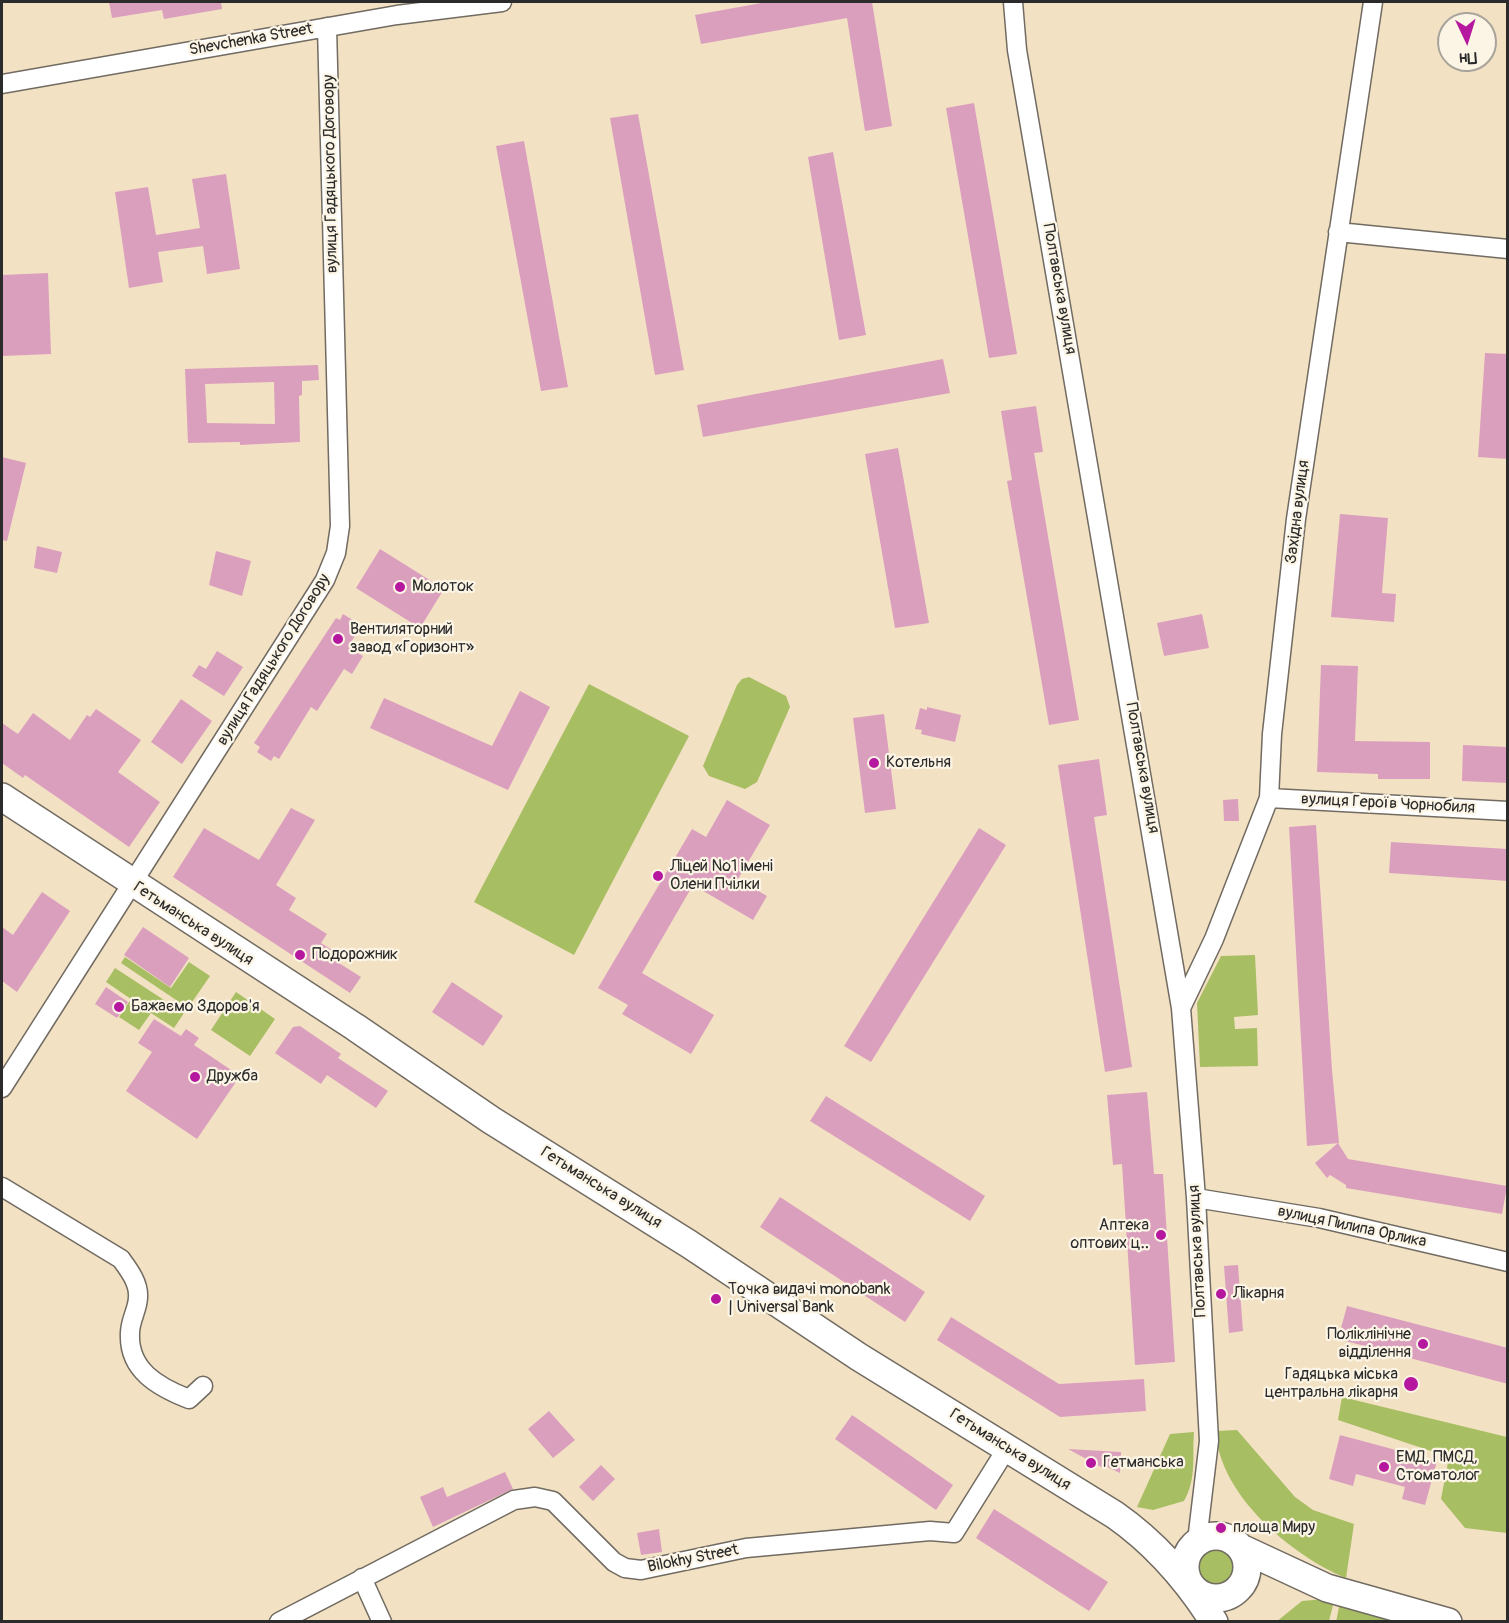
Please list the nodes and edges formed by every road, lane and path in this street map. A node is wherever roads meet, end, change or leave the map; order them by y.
1 (502, 2) edge
2 (1012, 2) edge
3 (1373, 2) edge
4 (396, 8) edge
5 (327, 27) junction
6 (2, 84) edge
7 (1338, 232) junction
8 (1508, 249) edge
9 (2, 797) edge
10 (1269, 798) junction
11 (1508, 812) edge
12 (133, 885) junction
13 (1181, 1008) junction
14 (2, 1088) edge
15 (2, 1187) edge
16 (1196, 1198) junction
17 (1508, 1262) edge
18 (203, 1386) dead end
19 (1007, 1448) junction
20 (1197, 1542) junction
21 (1241, 1548) junction
22 (362, 1578) junction
23 (1192, 1588) junction
24 (1442, 1621) edge
25 (279, 1622) edge
26 (382, 1622) edge
27 (1214, 1622) edge

1 - 4 street, Shevchenka Street
2 - 13 street, Полтавська вулиця
3 - 7 street, Західна вулиця
4 - 5 street, Shevchenka Street
5 - 6 street, Shevchenka Street
5 - 12 street, вулиця Гадяцького Договору
7 - 8 street
7 - 10 street, Західна вулиця
9 - 12 street, Гетьманська вулиця
10 - 11 street, вулиця Героїв Чорнобиля
10 - 13 street, Західна вулиця
12 - 14 street, вулиця Гадяцького Договору
12 - 19 street, Гетьманська вулиця
13 - 16 street, Полтавська вулиця
15 - 18 street
16 - 17 street, вулиця Пилипа Орлика
16 - 20 street, Полтавська вулиця
19 - 22 street, Bilokhy Street
19 - 23 street, Гетьманська вулиця
20 - 21 street
20 - 23 street
21 - 23 street
21 - 24 street
22 - 25 street, Bilokhy Street
22 - 26 street
23 - 27 street

